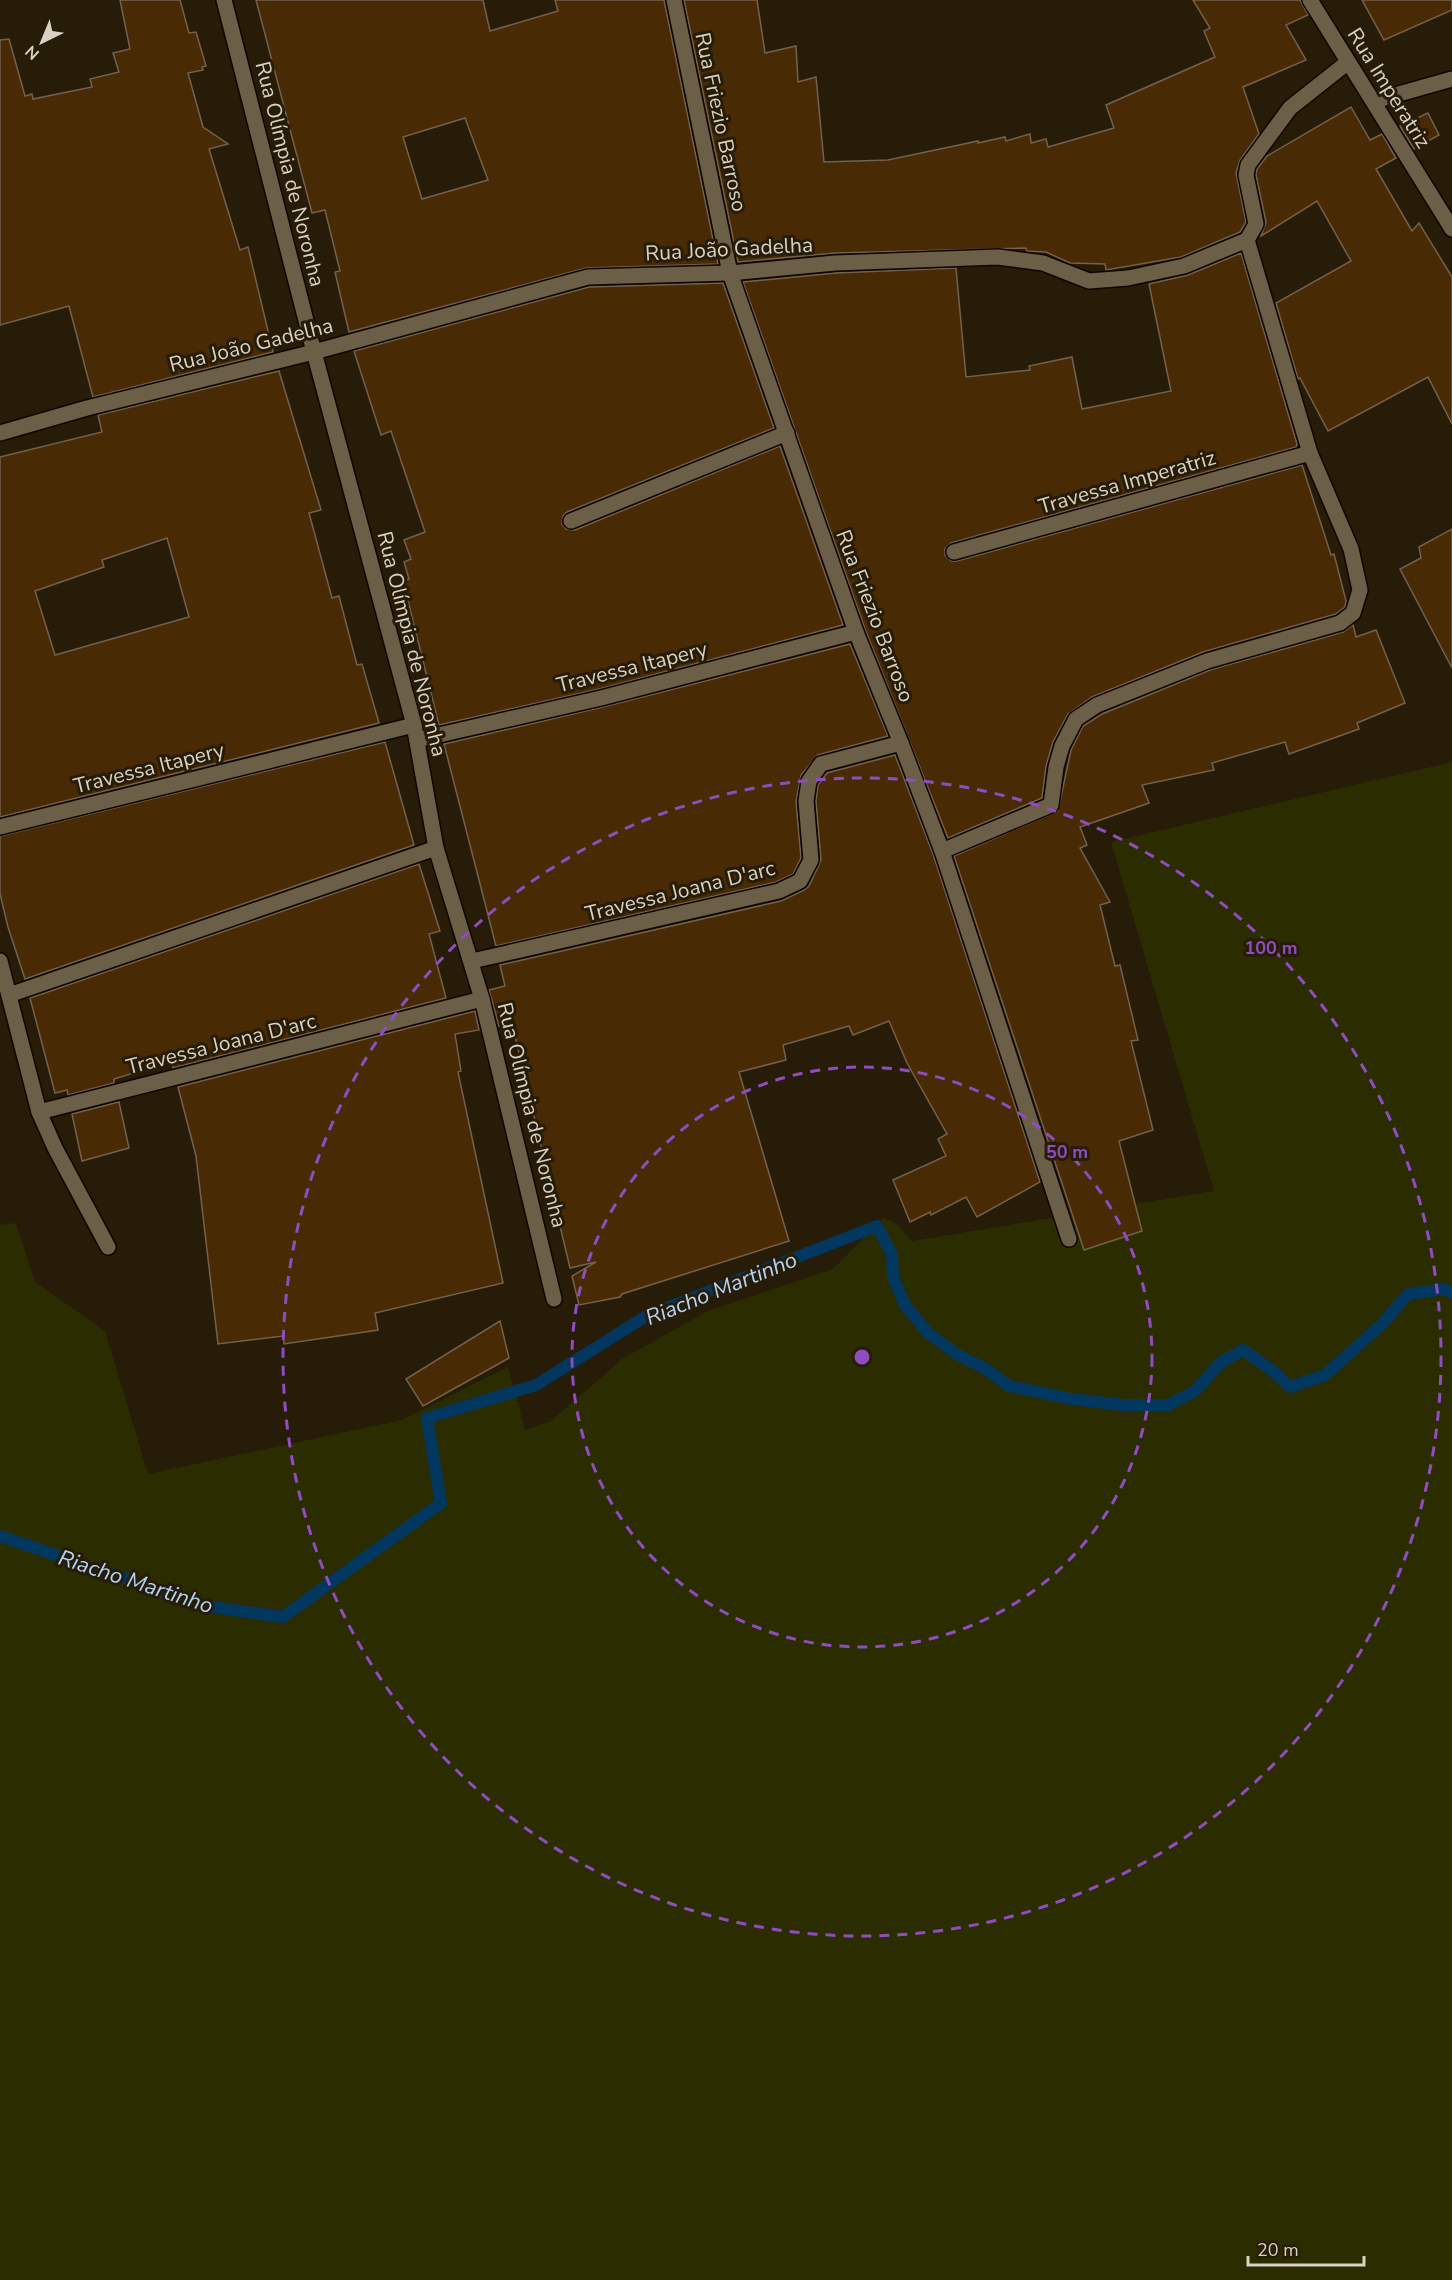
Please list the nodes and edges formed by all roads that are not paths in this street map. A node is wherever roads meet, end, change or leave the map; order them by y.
1 (224, 0) edge
2 (674, 0) edge
3 (1310, 0) edge
4 (1348, 62) junction
5 (1452, 79) edge
6 (1374, 101) junction
7 (1452, 229) edge
8 (1247, 240) junction
9 (730, 273) junction
10 (314, 352) junction
11 (0, 433) edge
12 (787, 433) junction
13 (1310, 453) junction
14 (572, 521) dead end
15 (954, 552) dead end
16 (856, 632) junction
17 (414, 724) junction
18 (417, 740) junction
19 (901, 743) junction
20 (0, 827) edge
21 (436, 848) junction
22 (942, 851) junction
23 (0, 961) edge
24 (472, 961) junction
25 (9, 995) junction
26 (482, 999) junction
27 (39, 1112) junction
28 (1069, 1239) dead end
29 (108, 1247) dead end
30 (555, 1299) dead end

1 - 10 street, Rua Olímpia de Noronha
2 - 9 street, Rua Friezio Barroso
3 - 4 street, Rua Imperatriz
4 - 6 street, Rua Imperatriz
4 - 8 street
5 - 6 street
6 - 7 street, Rua Imperatriz
8 - 9 street, Rua João Gadelha
8 - 13 street
9 - 10 street, Rua João Gadelha
9 - 12 street, Rua Friezio Barroso
10 - 11 street, Rua João Gadelha
10 - 17 street, Rua Olímpia de Noronha
12 - 14 street
12 - 16 street, Rua Friezio Barroso
13 - 15 street, Travessa Imperatriz
13 - 22 street
16 - 18 street, Travessa Itapery
16 - 19 street, Rua Friezio Barroso
17 - 18 street, Rua Olímpia de Noronha
17 - 20 street, Travessa Itapery
18 - 21 street, Rua Olímpia de Noronha
19 - 22 street, Rua Friezio Barroso
19 - 24 street, Travessa Joana D'arc
21 - 24 street, Rua Olímpia de Noronha
21 - 25 street
22 - 28 street, Rua Friezio Barroso
23 - 25 street
24 - 26 street, Rua Olímpia de Noronha
25 - 27 street
26 - 27 street, Travessa Joana D'arc
26 - 30 street, Rua Olímpia de Noronha
27 - 29 street

